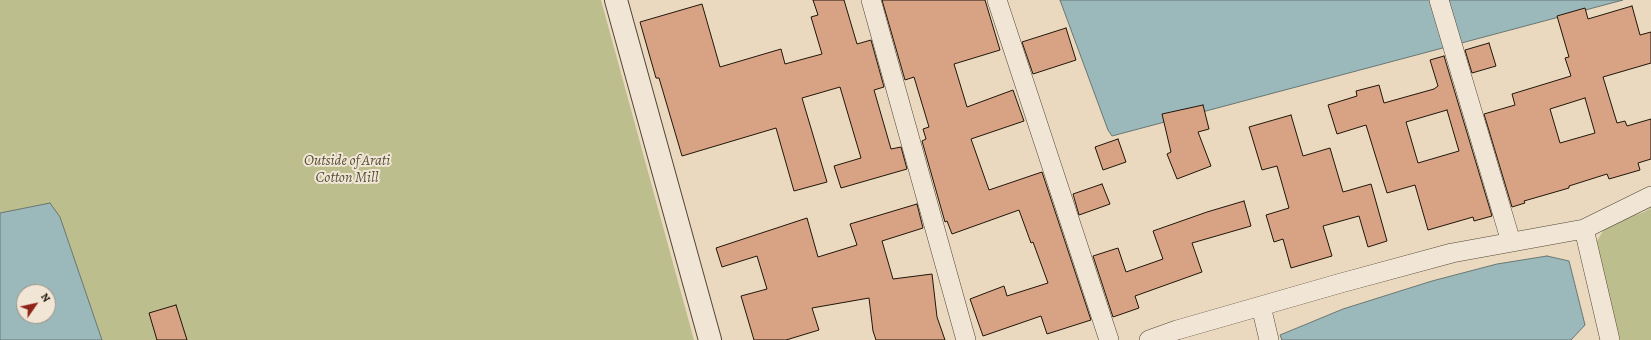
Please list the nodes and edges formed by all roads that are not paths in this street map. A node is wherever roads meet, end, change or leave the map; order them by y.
1 (616, 0) edge
2 (871, 0) edge
3 (997, 0) edge
4 (1439, 0) edge
5 (1651, 196) edge
6 (1584, 229) junction
7 (1511, 242) junction
8 (1261, 306) junction
9 (710, 340) edge
10 (966, 340) edge
11 (1109, 340) edge
12 (1149, 340) edge
13 (1269, 340) edge
14 (1610, 340) edge

1 - 9 street
2 - 10 street
3 - 11 street
4 - 7 street
5 - 6 street
6 - 7 street
6 - 14 street
7 - 8 street
8 - 12 street
8 - 13 street

